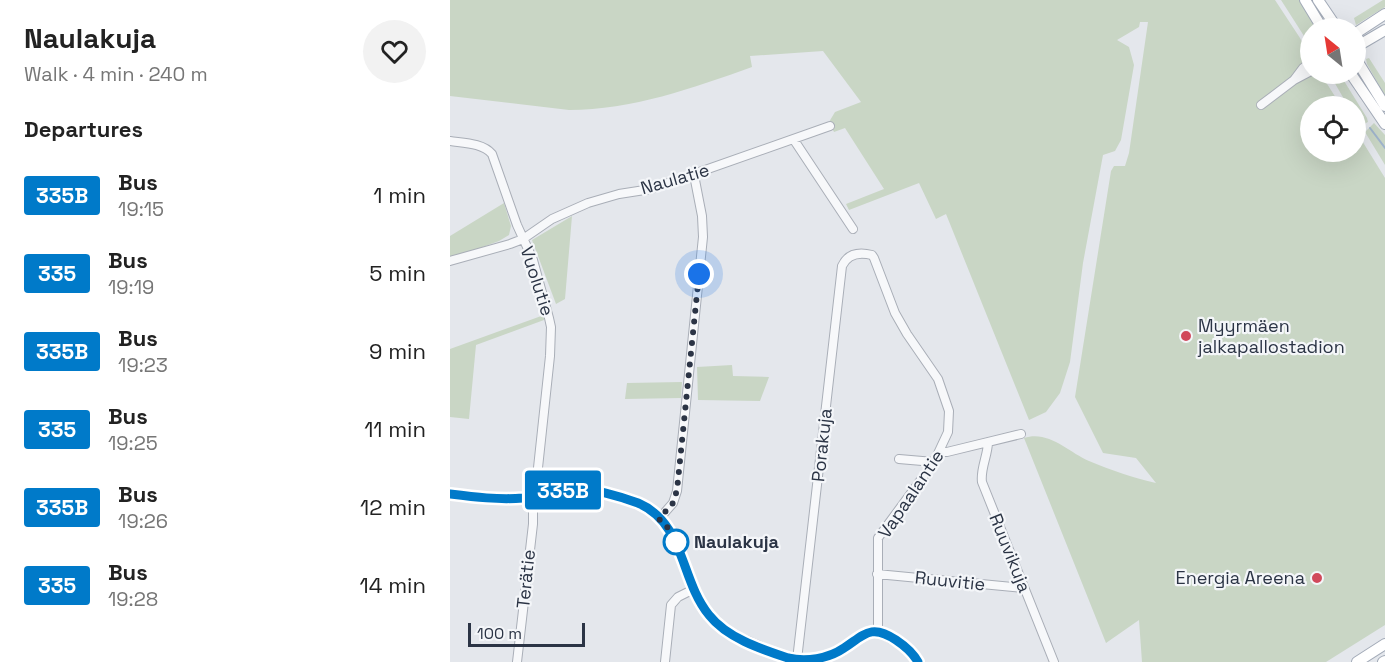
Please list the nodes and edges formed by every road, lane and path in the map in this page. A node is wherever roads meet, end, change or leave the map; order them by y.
1 (1305, 0) edge
2 (1318, 0) edge
3 (1385, 14) edge
4 (1316, 18) edge
5 (1330, 18) edge
6 (1366, 26) edge
7 (1385, 30) edge
8 (1366, 41) edge
9 (1300, 72) edge
10 (1366, 75) edge
11 (1300, 77) edge
12 (1294, 80) junction
13 (1358, 84) edge
14 (1261, 105) dead end
15 (1385, 106) edge
16 (1385, 124) edge
17 (830, 126) dead end
18 (794, 140) junction
19 (450, 141) edge
20 (694, 175) junction
21 (853, 229) dead end
22 (523, 238) junction
23 (872, 255) joint
24 (450, 261) edge
25 (1021, 434) dead end
26 (988, 442) junction
27 (940, 452) junction
28 (899, 459) dead end
29 (934, 462) junction
30 (450, 494) edge
31 (537, 495) junction
32 (659, 519) junction
33 (877, 574) junction
34 (694, 588) junction
35 (1023, 588) junction
36 (878, 631) junction
37 (1385, 644) edge
38 (797, 660) junction
39 (517, 662) edge
40 (665, 662) edge
41 (918, 662) edge
42 (1054, 662) edge
43 (1357, 662) edge

1 - 4 main road
2 - 5 main road
3 - 6 main road
7 - 8 main road
9 - 12 street
10 - 15 main road
11 - 12 street
12 - 14 street
13 - 16 main road
17 - 18 street, Naulatie
18 - 20 street, Naulatie
18 - 21 street
19 - 22 street, Vuolutie
20 - 22 street, Naulatie
20 - 32 street
22 - 24 street, Naulatie
22 - 31 street, Vuolutie
23 - 27 street, Vapaalantie
23 - 38 street, Porakuja
25 - 26 street
26 - 27 street
26 - 35 street, Ruuvikuja
27 - 29 street, Vapaalantie
28 - 29 street
29 - 33 street, Vapaalantie
30 - 31 street
31 - 32 street
31 - 39 street, Terätie
32 - 34 street
33 - 35 street, Ruuvitie
33 - 36 street, Vapaalantie
34 - 38 street
34 - 40 street
35 - 42 street, Ruuvikuja
36 - 38 street
36 - 41 street
37 - 43 main road

